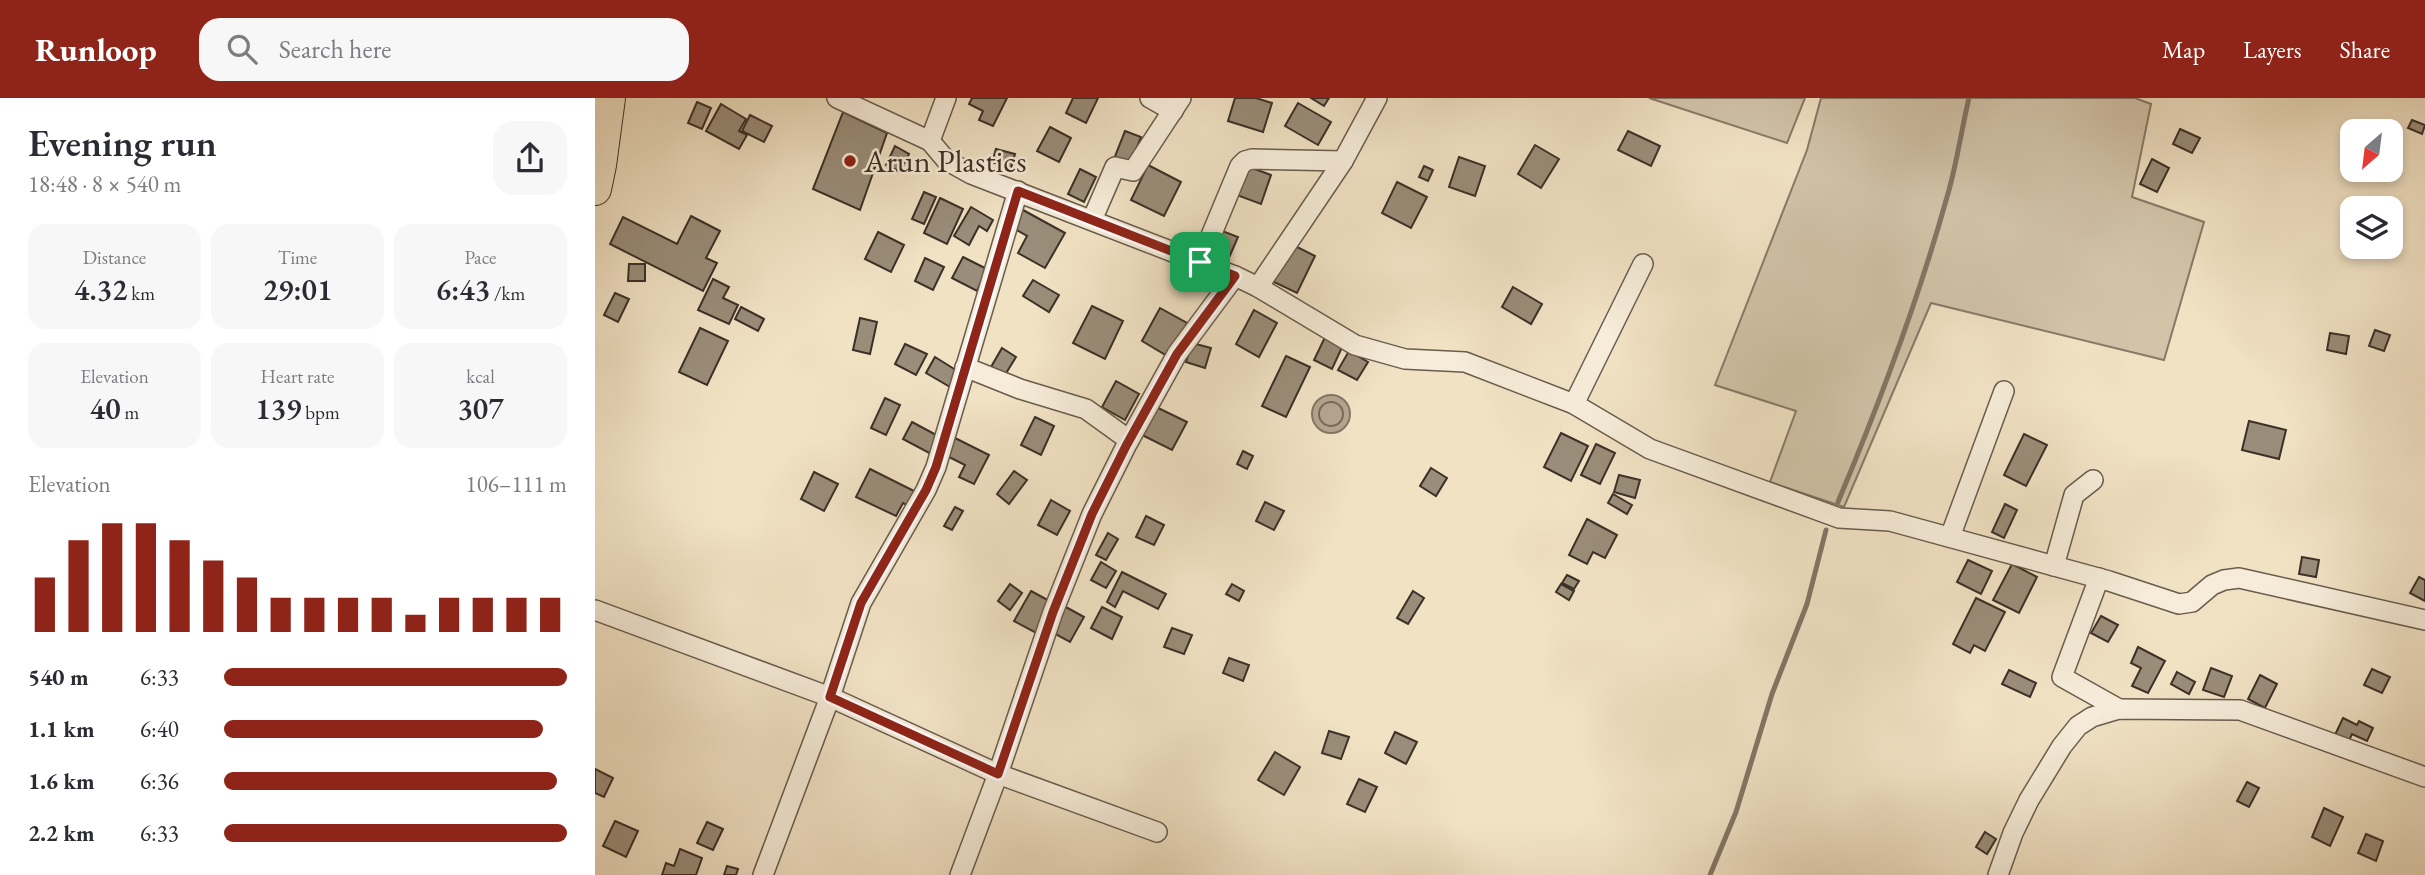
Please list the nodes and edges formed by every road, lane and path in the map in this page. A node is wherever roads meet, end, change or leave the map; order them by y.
1 (608, 98) edge
2 (837, 98) edge
3 (946, 98) edge
4 (1150, 98) edge
5 (1377, 98) edge
6 (1177, 105) edge
7 (595, 123) edge
8 (930, 141) junction
9 (1343, 161) junction
10 (595, 189) edge
11 (1018, 191) junction
12 (1091, 220) junction
13 (1200, 262) junction
14 (1643, 264) dead end
15 (1235, 276) junction
16 (1258, 287) junction
17 (965, 366) junction
18 (2004, 391) dead end
19 (1574, 404) junction
20 (1129, 440) junction
21 (2093, 480) dead end
22 (1950, 537) junction
23 (2054, 566) junction
24 (2099, 578) junction
25 (595, 610) edge
26 (2425, 620) edge
27 (830, 697) junction
28 (2119, 709) junction
29 (998, 774) junction
30 (2425, 777) edge
31 (1157, 832) dead end
32 (763, 875) edge
33 (960, 875) edge
34 (1998, 875) edge

1 - 7 highway
1 - 10 highway
2 - 8 street
3 - 8 street
4 - 6 street
5 - 9 street
6 - 12 street
8 - 11 street
9 - 13 street
9 - 16 street
11 - 12 street
11 - 17 street
12 - 13 street
13 - 15 street
14 - 19 street
15 - 16 street
15 - 20 street
16 - 19 street
17 - 20 street
17 - 27 street
18 - 22 street
19 - 22 street
20 - 29 street
21 - 23 street
22 - 23 street
23 - 24 street
24 - 26 street
24 - 28 street
25 - 27 street
27 - 29 street
27 - 32 street
28 - 30 street
28 - 34 street
29 - 31 street
29 - 33 street

